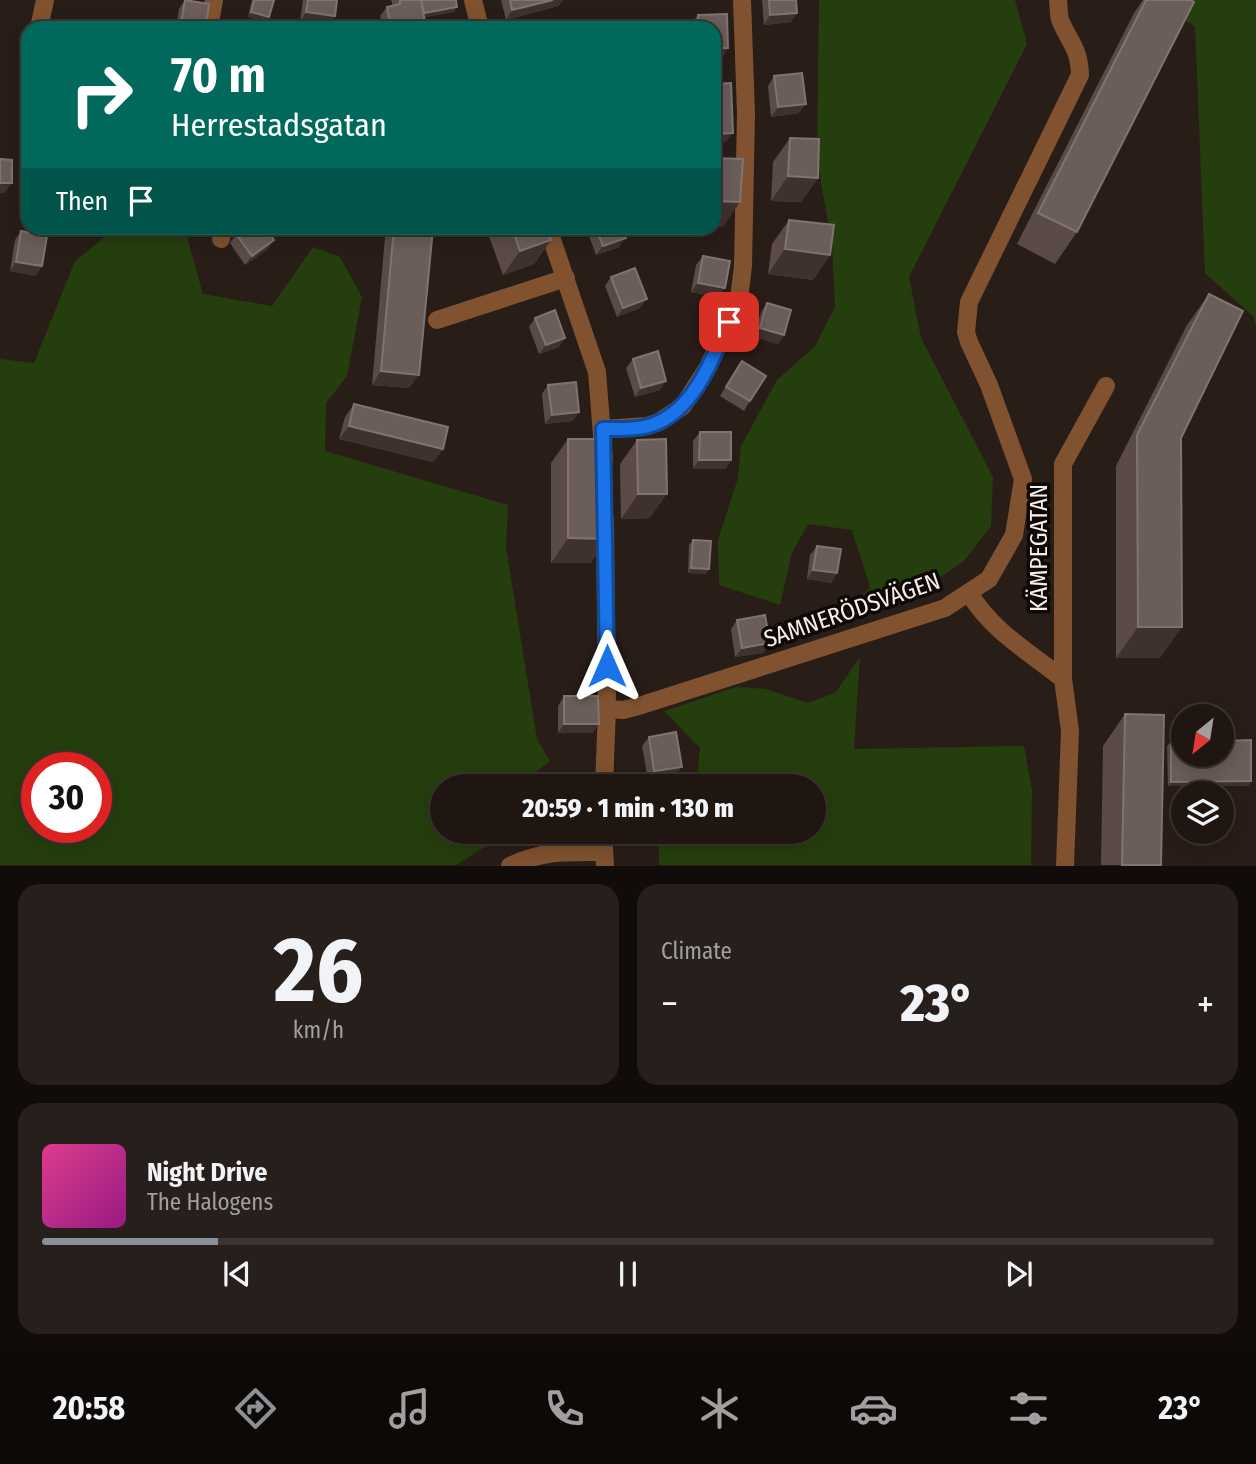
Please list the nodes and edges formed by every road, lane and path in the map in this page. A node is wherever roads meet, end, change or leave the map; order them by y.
1 (45, 0) edge
2 (214, 0) edge
3 (473, 0) edge
4 (742, 0) edge
5 (1058, 0) edge
6 (40, 21) edge
7 (210, 21) edge
8 (478, 21) edge
9 (551, 235) edge
10 (566, 278) junction
11 (438, 320) dead end
12 (1106, 386) dead end
13 (603, 429) junction
14 (969, 593) junction
15 (1063, 679) junction
16 (607, 709) junction
17 (604, 774) edge
18 (604, 859) edge
19 (510, 866) edge
20 (1065, 866) edge

1 - 6 street
2 - 7 street
3 - 8 street
4 - 13 street
5 - 14 street, SAMNERÖDSVÄGEN
9 - 10 street
10 - 11 street
10 - 13 street
12 - 15 street, KÄMPEGATAN
13 - 16 street
14 - 15 street, KÄMPEGATAN
14 - 16 street, SAMNERÖDSVÄGEN
15 - 20 street, KÄMPEGATAN
16 - 17 street
18 - 19 street

